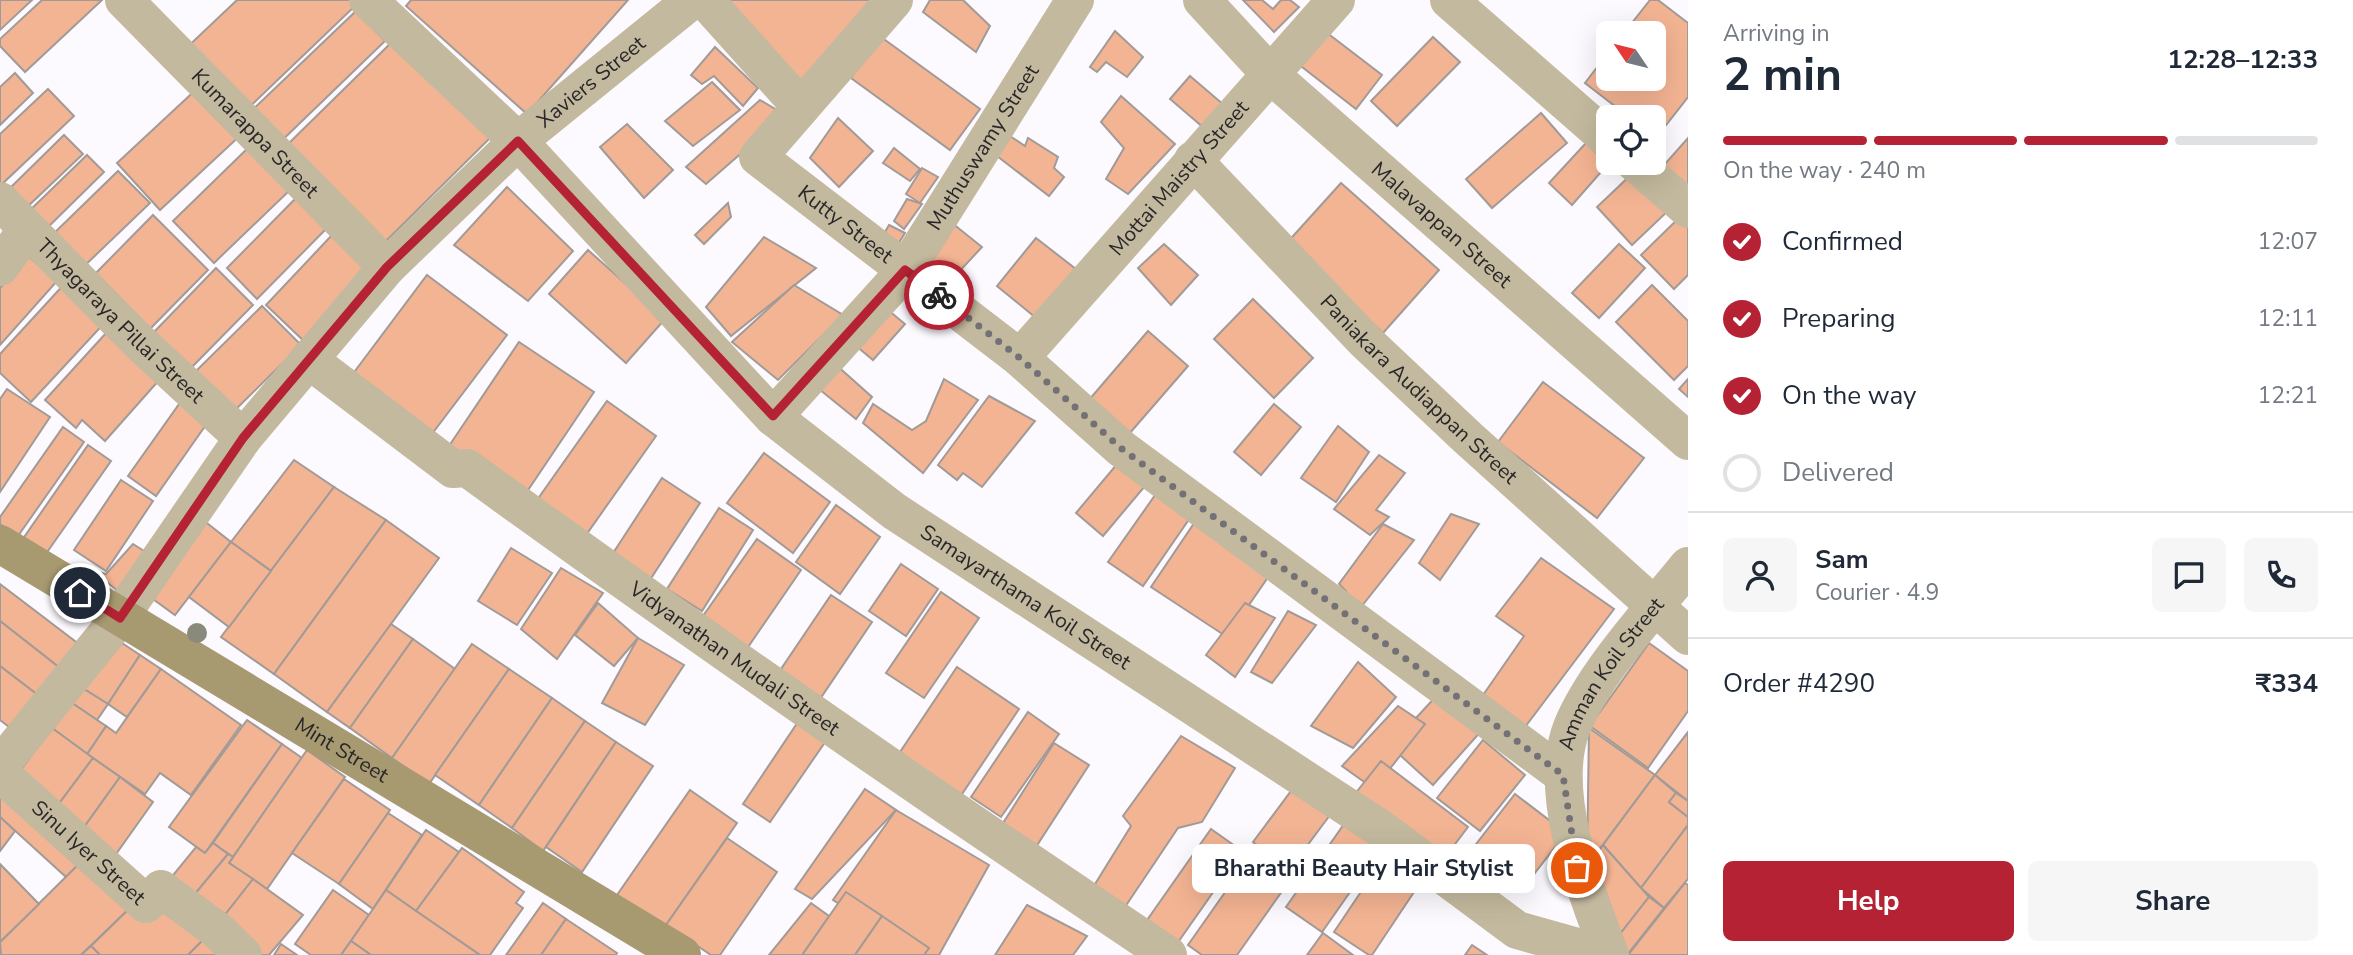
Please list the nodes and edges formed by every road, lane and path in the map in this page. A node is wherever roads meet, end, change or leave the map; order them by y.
1 (124, 0) edge
2 (368, 0) edge
3 (692, 0) edge
4 (705, 0) edge
5 (894, 0) edge
6 (1075, 0) edge
7 (1202, 0) edge
8 (1336, 0) edge
9 (1449, 0) edge
10 (1272, 75) junction
11 (801, 107) junction
12 (1596, 129) edge
13 (518, 141) junction
14 (1193, 160) junction
15 (1649, 175) edge
16 (0, 201) edge
17 (1688, 209) edge
18 (27, 229) junction
19 (0, 267) edge
20 (387, 267) junction
21 (905, 270) junction
22 (1020, 358) junction
23 (309, 360) junction
24 (773, 416) junction
25 (243, 438) junction
26 (1688, 441) edge
27 (0, 544) edge
28 (1688, 566) edge
29 (1654, 608) junction
30 (120, 618) junction
31 (1688, 636) edge
32 (0, 766) edge
33 (0, 773) edge
34 (1563, 775) junction
35 (243, 955) edge
36 (682, 955) edge
37 (1168, 955) edge
38 (1608, 955) edge

1 - 20 street, Kumarappa Street
2 - 13 street, Samayarthama Koil Street
3 - 13 street, Xaviers Street
4 - 11 street
5 - 11 street, Kutty Street
6 - 21 street, Muthuswamy Street
7 - 10 street, Malavappan Street
8 - 10 street, Mottai Maistry Street
9 - 12 street
10 - 14 street, Mottai Maistry Street
10 - 26 street, Malavappan Street
11 - 21 street, Kutty Street
13 - 20 street, Xaviers Street
13 - 24 street, Samayarthama Koil Street
14 - 22 street, Mottai Maistry Street
14 - 29 street, Paniakara Audiappan Street
15 - 17 street
16 - 18 street, Thyagaraya Pillai Street
18 - 19 street
18 - 25 street, Thyagaraya Pillai Street
20 - 23 street, Xaviers Street
21 - 22 street, Kutty Street
21 - 24 street, Muthuswamy Street
22 - 34 street, Kutty Street
23 - 25 street, Xaviers Street
23 - 37 street, Vidyanathan Mudali Street
24 - 38 street, Samayarthama Koil Street
25 - 30 street, Xaviers Street
27 - 30 street, Mint Street
28 - 29 street, Amman Koil Street
29 - 31 street, Paniakara Audiappan Street
29 - 34 street, Amman Koil Street
30 - 32 street, Xaviers Street
30 - 36 street, Mint Street
33 - 35 street, Sinu Iyer Street
34 - 38 street, Amman Koil Street

